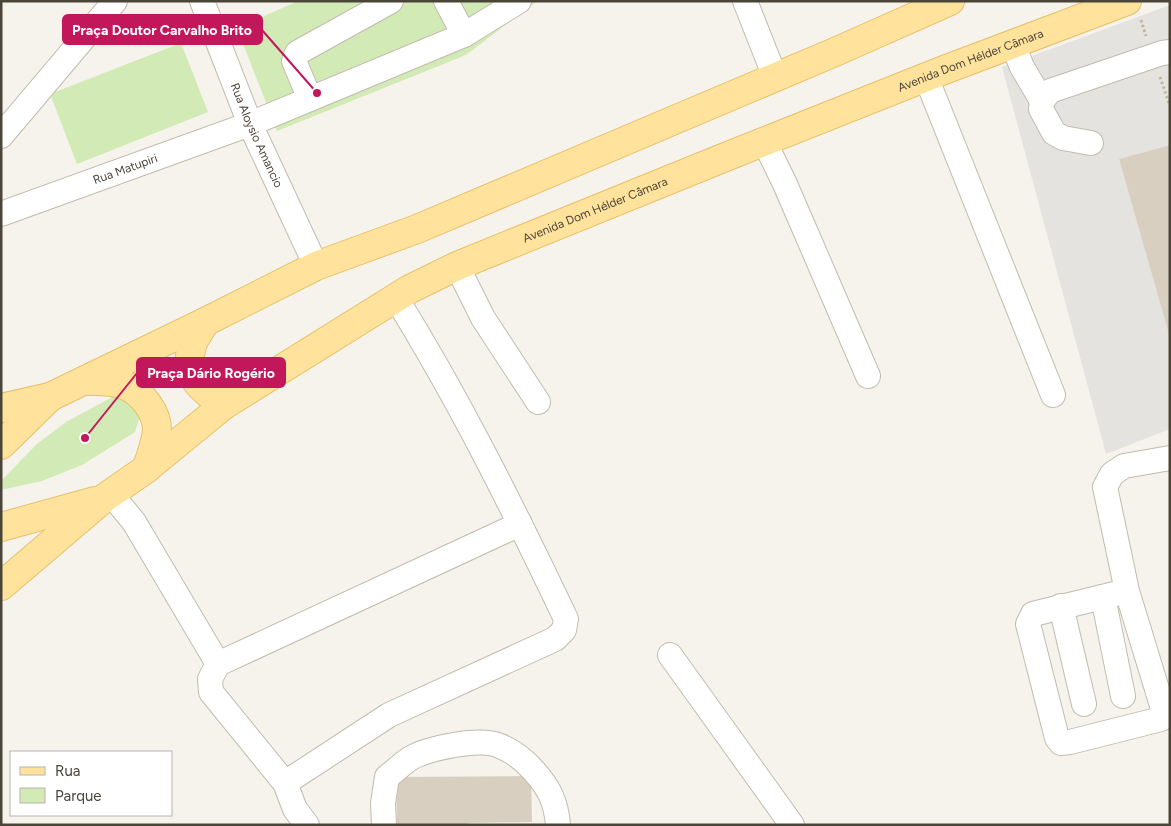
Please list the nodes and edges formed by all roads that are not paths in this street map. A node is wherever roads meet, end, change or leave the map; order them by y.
1 (115, 1) edge
2 (202, 1) edge
3 (391, 1) edge
4 (446, 1) edge
5 (519, 1) edge
6 (745, 1) edge
7 (950, 1) edge
8 (1127, 1) edge
9 (464, 35) junction
10 (1014, 45) junction
11 (1170, 52) edge
12 (775, 77) junction
13 (926, 77) junction
14 (310, 99) junction
15 (1042, 101) junction
16 (250, 124) junction
17 (1, 136) edge
18 (764, 141) junction
19 (1091, 143) dead end
20 (1, 214) edge
21 (316, 266) junction
22 (457, 266) junction
23 (396, 298) junction
24 (205, 322) junction
25 (868, 376) dead end
26 (84, 381) junction
27 (1053, 395) dead end
28 (50, 397) junction
29 (538, 402) dead end
30 (224, 405) junction
31 (1, 408) edge
32 (1, 445) edge
33 (1170, 458) edge
34 (146, 469) junction
35 (107, 496) junction
36 (520, 524) junction
37 (1, 527) edge
38 (1, 586) edge
39 (1127, 591) junction
40 (1103, 597) junction
41 (1061, 606) junction
42 (670, 655) dead end
43 (218, 664) junction
44 (1123, 696) dead end
45 (1084, 704) dead end
46 (285, 783) junction
47 (307, 825) edge
48 (384, 825) edge
49 (558, 825) edge
50 (792, 825) edge

1 - 17 street
2 - 16 street, Rua Aloysio Amancio
3 - 14 street
4 - 9 street
5 - 9 street, Rua Matupiri
6 - 12 street
7 - 12 main road
8 - 10 main road, Avenida Dom Hélder Câmara
9 - 14 street, Rua Matupiri
10 - 13 main road, Avenida Dom Hélder Câmara
10 - 15 street
11 - 15 street
12 - 21 main road
13 - 18 main road, Avenida Dom Hélder Câmara
13 - 27 street
14 - 16 street, Rua Matupiri
15 - 19 street
16 - 20 street, Rua Matupiri
16 - 21 street, Rua Aloysio Amancio
18 - 22 main road, Avenida Dom Hélder Câmara
18 - 25 street
21 - 24 main road
22 - 23 main road, Avenida Dom Hélder Câmara
22 - 29 street
23 - 30 main road, Avenida Dom Hélder Câmara
23 - 36 street
24 - 26 main road
24 - 30 main road
26 - 28 main road
26 - 34 main road
28 - 31 main road
28 - 32 main road
30 - 34 main road, Avenida Dom Hélder Câmara
33 - 39 street
34 - 35 main road, Avenida Dom Hélder Câmara
35 - 37 main road
35 - 38 main road, Avenida Dom Hélder Câmara
35 - 43 street
36 - 43 street
36 - 46 street
39 - 40 street
39 - 41 street
40 - 41 street
40 - 44 street
41 - 45 street
42 - 50 street
43 - 46 street
46 - 47 street
48 - 49 street

